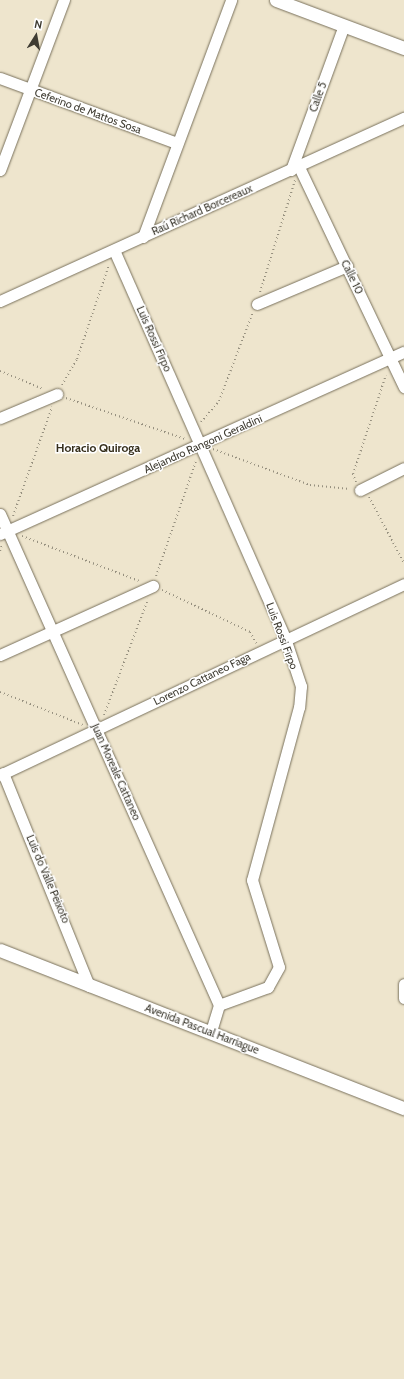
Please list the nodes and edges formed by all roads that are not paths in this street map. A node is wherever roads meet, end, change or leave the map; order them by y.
1 (64, 0) edge
2 (231, 0) edge
3 (276, 0) edge
4 (344, 25) junction
5 (404, 48) edge
6 (0, 78) edge
7 (29, 90) junction
8 (404, 118) edge
9 (177, 143) junction
10 (295, 168) junction
11 (0, 170) edge
12 (142, 237) junction
13 (114, 250) junction
14 (346, 266) junction
15 (0, 301) edge
16 (257, 304) road end
17 (404, 352) edge
18 (392, 360) junction
19 (404, 387) edge
20 (57, 394) road end
21 (0, 418) edge
22 (202, 445) junction
23 (404, 468) edge
24 (360, 490) road end
25 (0, 514) edge
26 (4, 532) edge
27 (404, 584) edge
28 (153, 586) road end
29 (54, 631) junction
30 (285, 638) junction
31 (0, 655) edge
32 (98, 730) junction
33 (2, 774) edge
34 (0, 950) edge
35 (404, 984) edge
36 (89, 986) junction
37 (404, 998) edge
38 (219, 1005) junction
39 (210, 1032) junction
40 (404, 1108) edge

1 - 7 street
2 - 9 street
3 - 4 street
4 - 5 street
4 - 10 street, Calle 5
6 - 7 street, Ceferino de Mattos Sosa
7 - 9 street, Ceferino de Mattos Sosa
7 - 11 street
8 - 10 street, Raú Richard Borcereaux
9 - 12 street
10 - 12 street, Raú Richard Borcereaux
10 - 14 street, Calle 10
12 - 13 street, Raú Richard Borcereaux
13 - 15 street, Raú Richard Borcereaux
13 - 22 street, Luis Rossi Firpo
14 - 16 street
14 - 18 street, Calle 10
17 - 18 street, Alejandro Rangoni Geraldini
18 - 19 street, Calle 10
18 - 22 street, Alejandro Rangoni Geraldini
20 - 21 street
22 - 26 street, Alejandro Rangoni Geraldini
22 - 30 street, Luis Rossi Firpo
23 - 24 street
25 - 26 street, Juan Moreale Cattaneo
26 - 29 street, Juan Moreale Cattaneo
27 - 30 street, Lorenzo Cattaneo Faga
28 - 29 street
29 - 31 street
29 - 32 street, Juan Moreale Cattaneo
30 - 32 street, Lorenzo Cattaneo Faga
30 - 38 street, Luis Rossi Firpo
32 - 33 street, Lorenzo Cattaneo Faga
32 - 38 street, Juan Moreale Cattaneo
33 - 36 street, Luis do Valle Peixoto
34 - 36 street, Avenida Pascual Harriague
35 - 37 street
36 - 39 street, Avenida Pascual Harriague
38 - 39 street
39 - 40 street, Avenida Pascual Harriague

